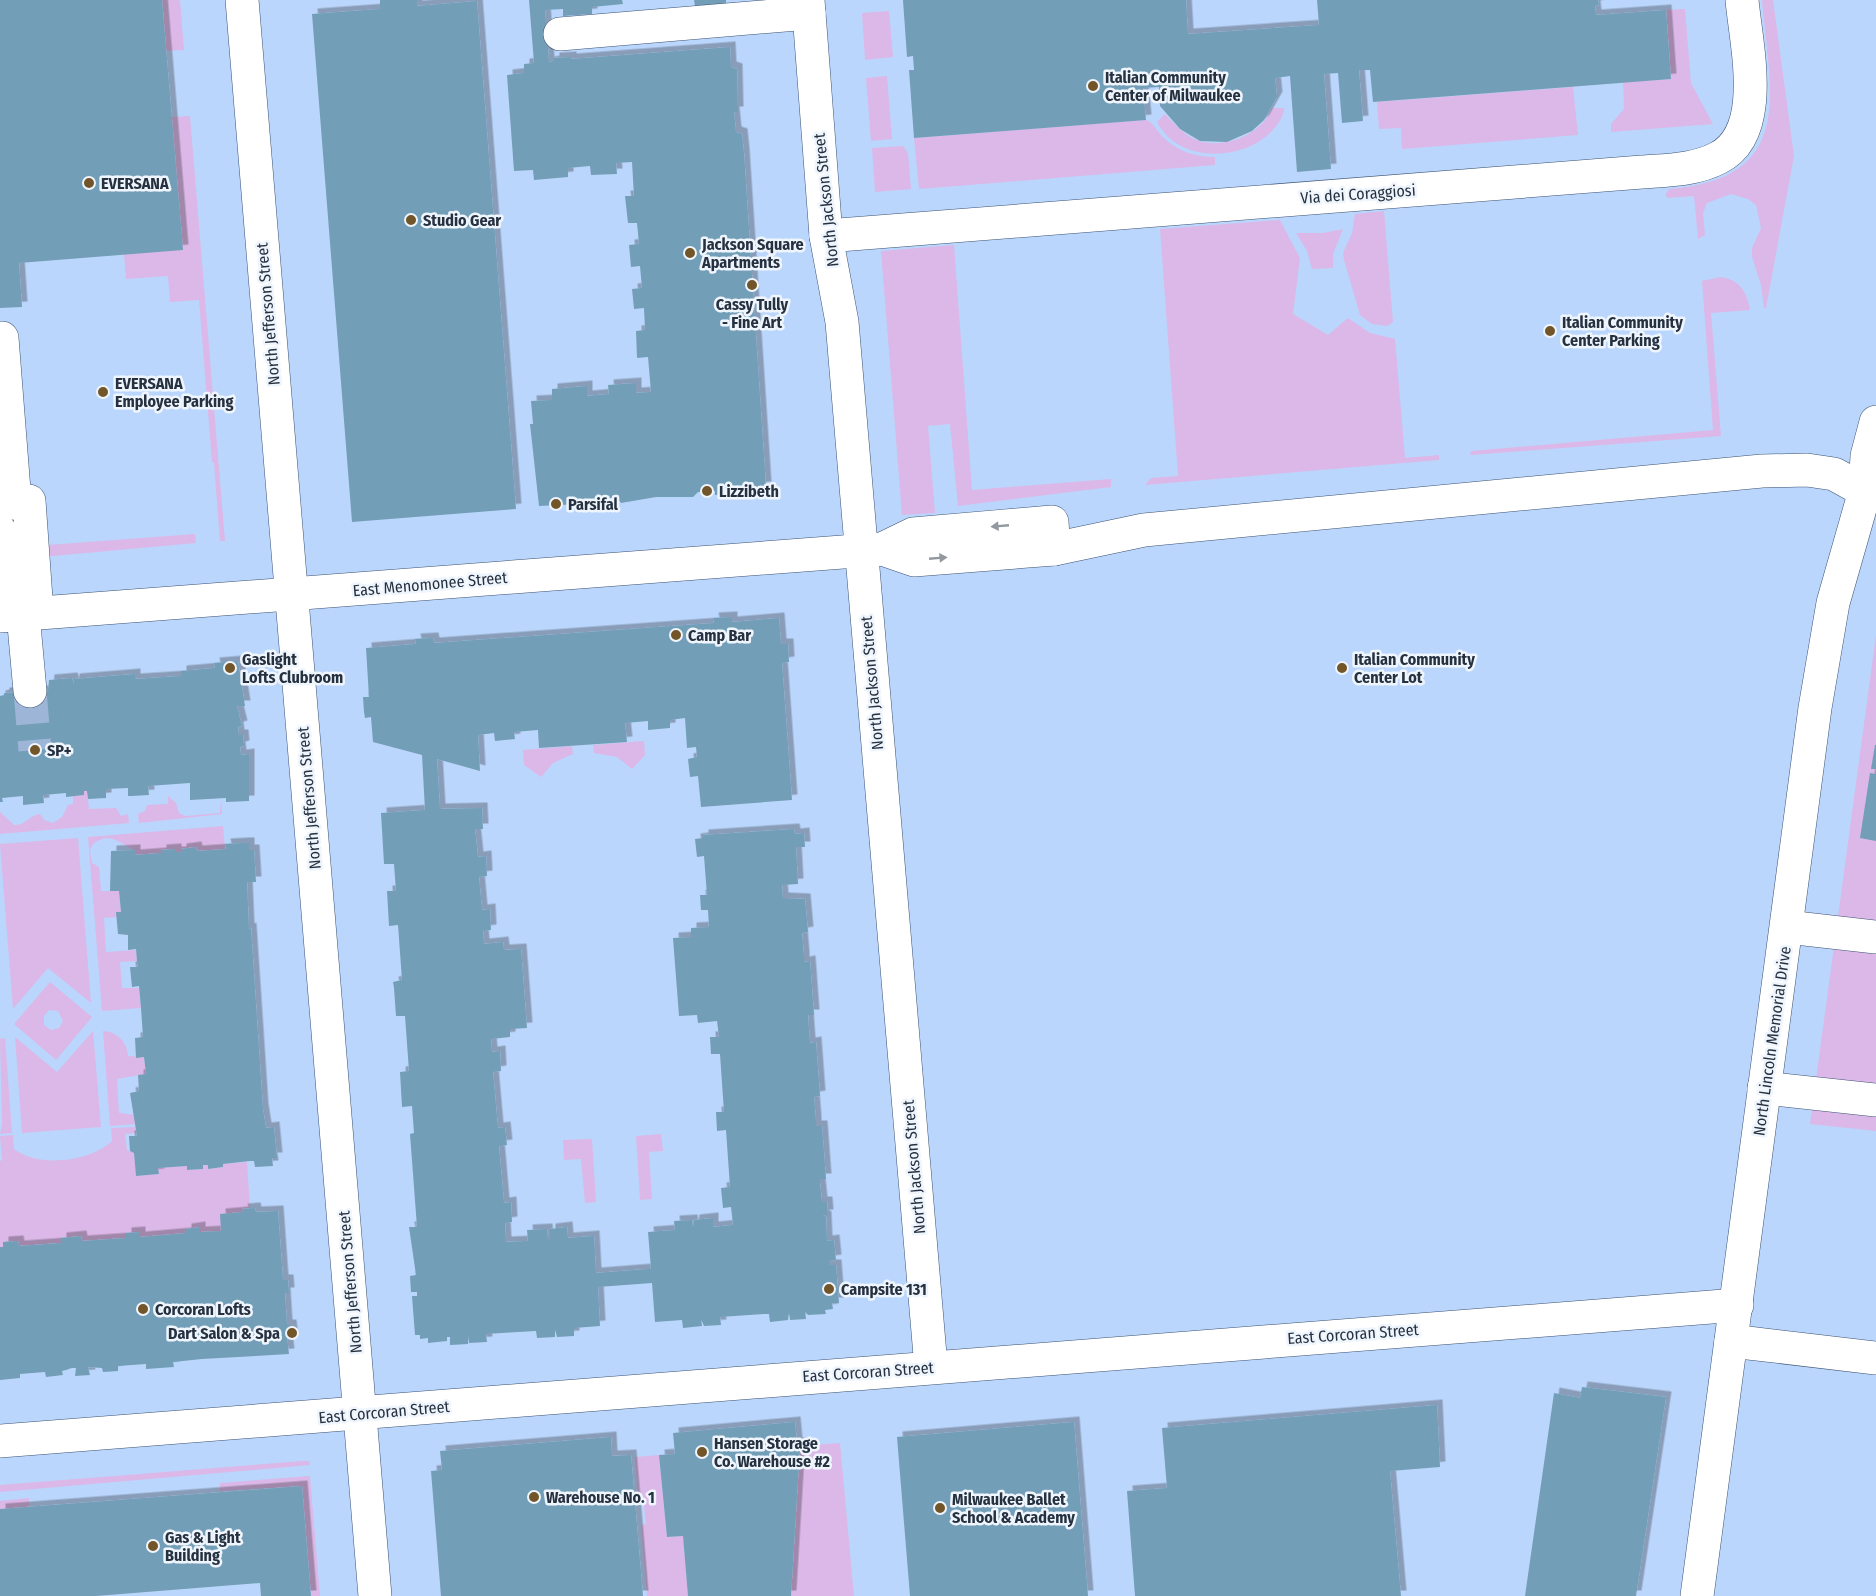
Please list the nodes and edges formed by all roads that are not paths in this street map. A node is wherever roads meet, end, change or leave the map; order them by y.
1 (242, 0) edge
2 (1742, 0) edge
3 (808, 6) edge
4 (560, 34) dead end
5 (826, 236) junction
6 (2, 338) dead end
7 (1876, 422) edge
8 (1870, 484) edge
9 (14, 503) edge
10 (0, 531) edge
11 (871, 550) junction
12 (292, 594) junction
13 (17, 615) edge
14 (30, 691) tunnel mouth
15 (1787, 927) junction
16 (1876, 937) edge
17 (1764, 1088) junction
18 (1876, 1100) edge
19 (1737, 1305) junction
20 (1731, 1341) junction
21 (1876, 1358) edge
22 (931, 1367) junction
23 (360, 1414) junction
24 (0, 1441) edge
25 (375, 1596) edge
26 (1697, 1596) edge

1 - 12 street, North Jefferson Street
2 - 5 street, Via dei Coraggiosi
3 - 4 street
3 - 5 street, North Jackson Street
5 - 11 street, North Jackson Street
6 - 9 street
7 - 8 street, North Lincoln Memorial Drive
8 - 11 street
8 - 15 street, North Lincoln Memorial Drive
9 - 13 street
10 - 13 street
11 - 12 street, East Menomonee Street
11 - 22 street, North Jackson Street
12 - 13 street, East Menomonee Street
12 - 23 street, North Jefferson Street
13 - 14 street
15 - 16 street
15 - 17 street, North Lincoln Memorial Drive
17 - 18 street
17 - 19 street, North Lincoln Memorial Drive
19 - 20 street, North Lincoln Memorial Drive
19 - 22 street, East Corcoran Street
20 - 21 street
20 - 26 street, North Lincoln Memorial Drive
22 - 23 street, East Corcoran Street
23 - 24 street, East Corcoran Street
23 - 25 street, North Jefferson Street

